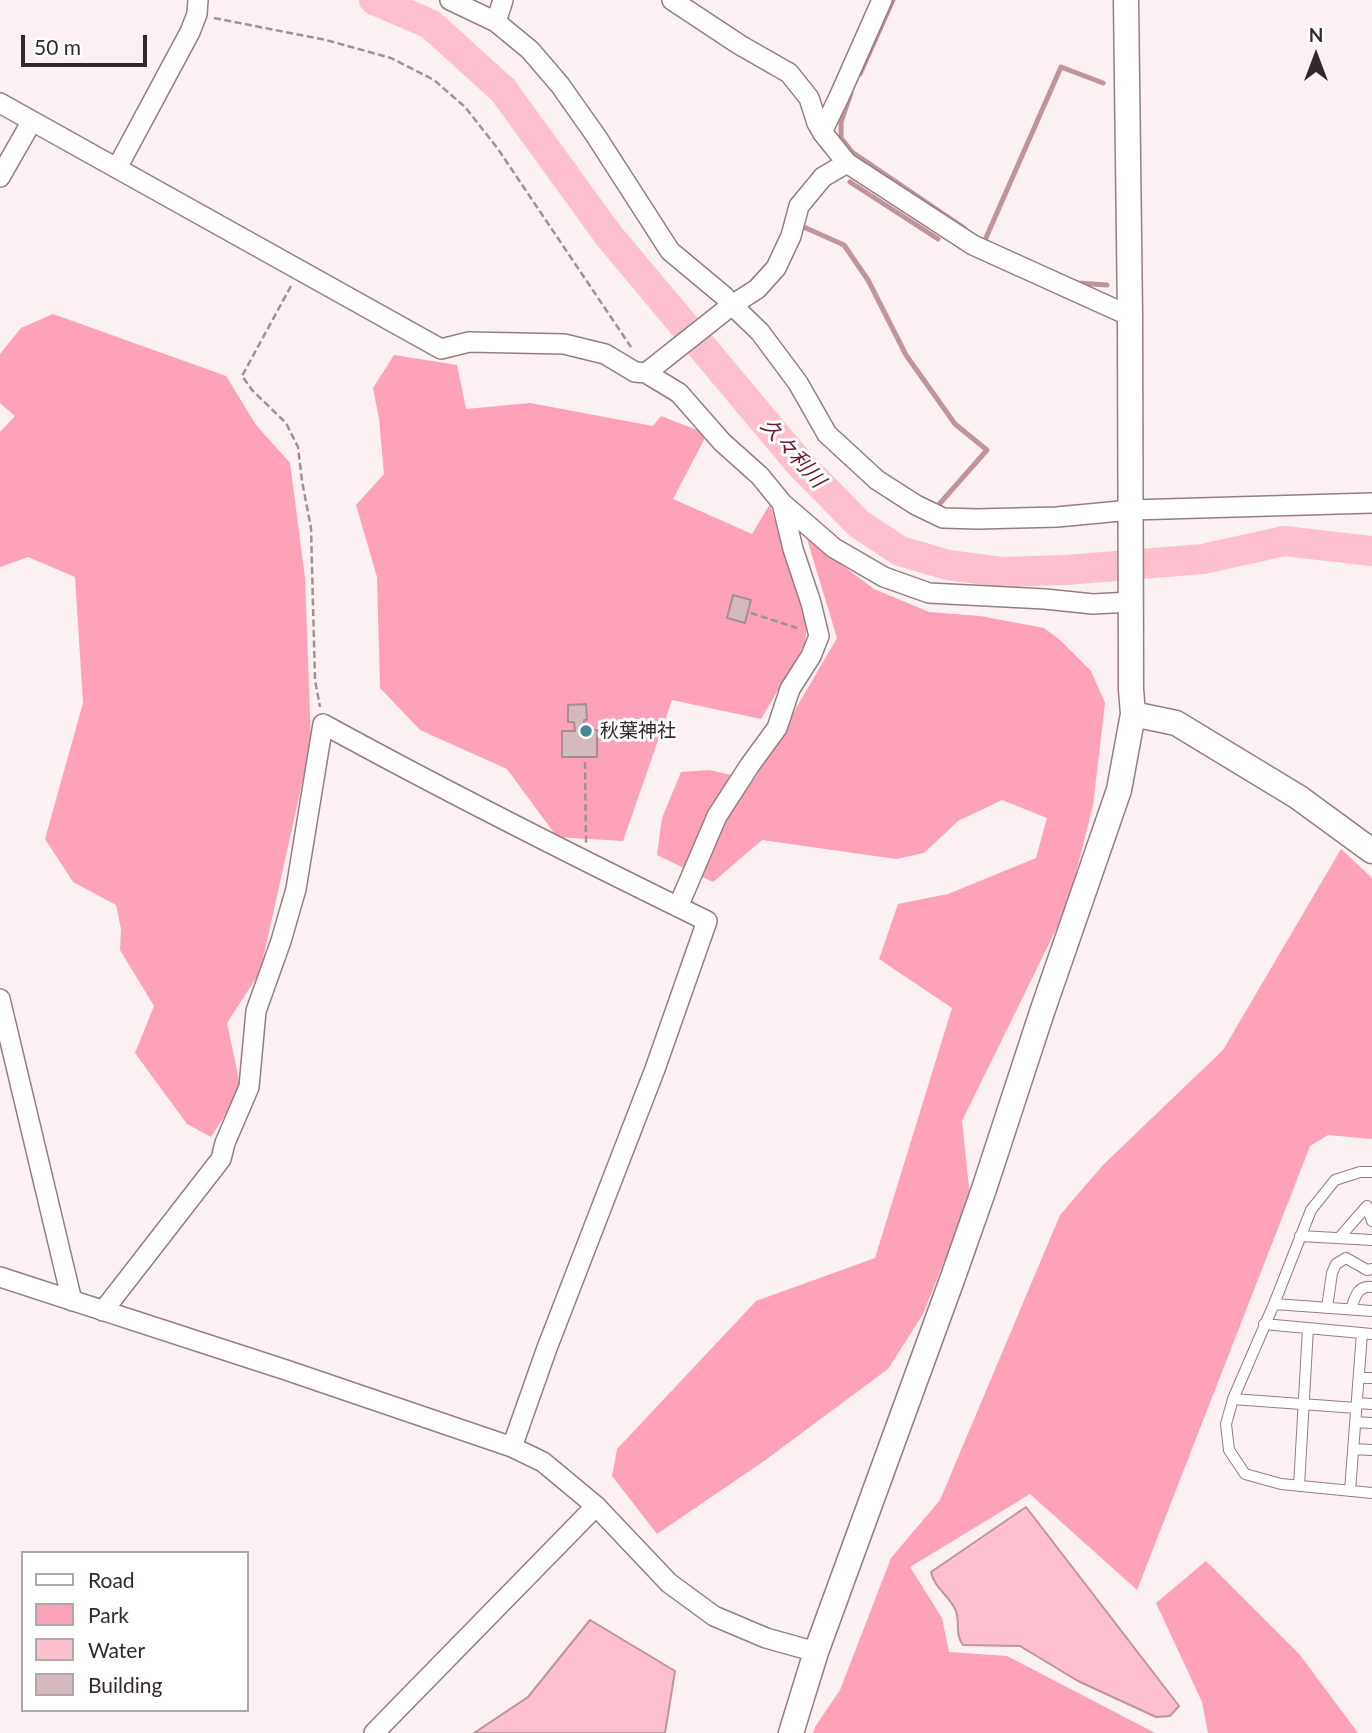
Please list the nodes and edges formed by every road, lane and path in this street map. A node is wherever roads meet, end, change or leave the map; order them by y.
1 (450, 0) edge
2 (503, 0) edge
3 (672, 0) edge
4 (882, 0) edge
5 (1126, 0) edge
6 (198, 6) edge
7 (496, 22) junction
8 (0, 103) edge
9 (33, 121) junction
10 (822, 132) junction
11 (847, 163) junction
12 (117, 168) junction
13 (0, 177) edge
14 (301, 269) junction
15 (732, 305) junction
16 (1130, 316) junction
17 (638, 371) junction
18 (782, 503) junction
19 (1372, 503) edge
20 (1131, 510) junction
21 (1131, 603) junction
22 (751, 612) dead end
23 (819, 636) junction
24 (1133, 714) junction
25 (323, 724) junction
26 (586, 762) dead end
27 (1372, 851) edge
28 (586, 862) junction
29 (678, 907) junction
30 (0, 999) edge
31 (1372, 1172) edge
32 (1372, 1220) edge
33 (1300, 1236) junction
34 (1339, 1237) junction
35 (1372, 1240) edge
36 (1372, 1269) edge
37 (0, 1277) edge
38 (1372, 1287) edge
39 (72, 1300) junction
40 (1274, 1304) junction
41 (1327, 1308) junction
42 (1351, 1309) junction
43 (103, 1311) junction
44 (1372, 1311) edge
45 (1264, 1324) junction
46 (1308, 1328) junction
47 (1367, 1334) edge
48 (1359, 1378) junction
49 (1372, 1378) edge
50 (1233, 1399) junction
51 (1372, 1404) edge
52 (1304, 1405) junction
53 (1357, 1406) junction
54 (1356, 1422) junction
55 (1372, 1423) edge
56 (512, 1447) junction
57 (1353, 1449) junction
58 (1372, 1450) edge
59 (1299, 1486) junction
60 (1350, 1491) junction
61 (1372, 1493) edge
62 (596, 1506) junction
63 (816, 1652) junction
64 (374, 1733) edge
65 (791, 1733) edge

1 - 7 street
2 - 7 street
3 - 10 street
4 - 10 street
5 - 16 street
6 - 12 street
6 - 17 path
7 - 15 street
8 - 9 street
9 - 12 street
9 - 13 street
10 - 11 street
11 - 15 street
11 - 16 street
12 - 14 street
14 - 17 street
14 - 25 path
15 - 17 street
15 - 20 street
16 - 20 street
17 - 18 street
18 - 21 street
18 - 23 street
19 - 20 street
20 - 21 street
21 - 24 street
22 - 23 path
23 - 29 street
24 - 27 street
24 - 63 street
25 - 28 street
25 - 43 street
26 - 28 path
28 - 29 street
29 - 56 street
30 - 39 street
31 - 33 lane
32 - 34 lane
33 - 34 lane
33 - 40 lane
34 - 35 lane
36 - 41 lane
37 - 39 street
38 - 42 lane
39 - 43 street
40 - 41 lane
40 - 45 lane
41 - 42 lane
42 - 44 lane
43 - 56 street
45 - 46 lane
45 - 50 lane
46 - 47 lane
46 - 52 lane
47 - 48 lane
48 - 49 lane
48 - 53 lane
50 - 52 lane
50 - 59 lane
51 - 53 lane
52 - 53 lane
52 - 59 lane
53 - 54 lane
54 - 55 lane
54 - 57 lane
56 - 62 street
57 - 58 lane
57 - 60 lane
59 - 60 lane
60 - 61 lane
62 - 63 street
62 - 64 street
63 - 65 street

